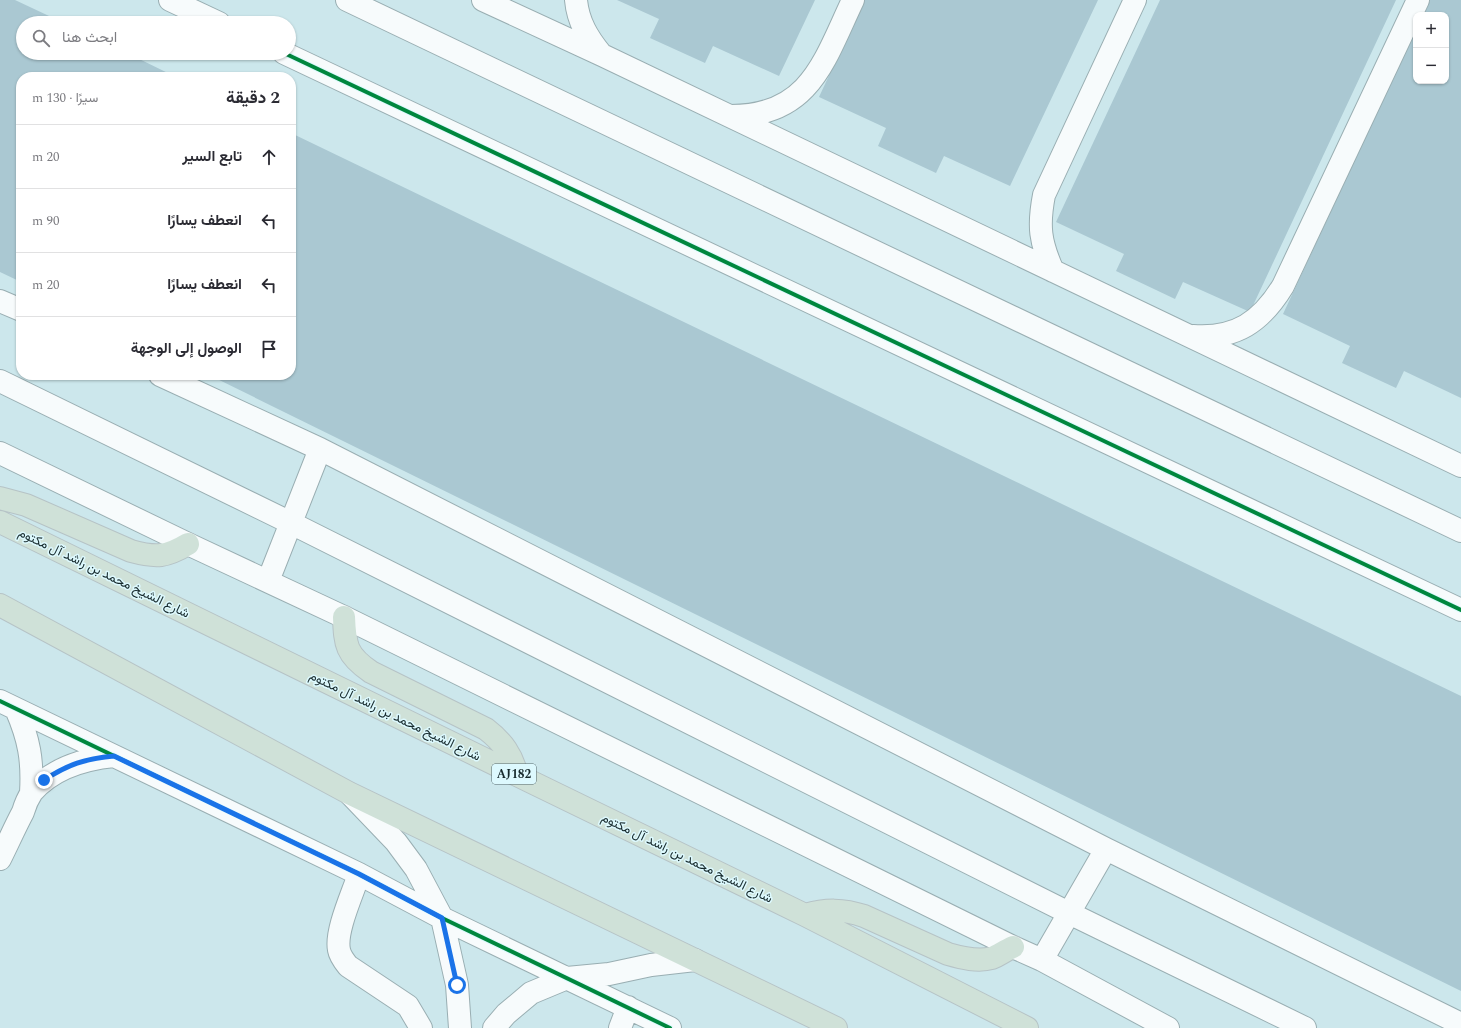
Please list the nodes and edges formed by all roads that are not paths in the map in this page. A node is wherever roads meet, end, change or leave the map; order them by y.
1 (170, 0) edge
2 (347, 0) edge
3 (483, 0) edge
4 (576, 0) edge
5 (853, 0) edge
6 (1135, 0) edge
7 (1418, 0) edge
8 (204, 16) edge
9 (602, 55) junction
10 (296, 59) edge
11 (729, 116) junction
12 (1053, 271) junction
13 (0, 301) edge
14 (16, 308) edge
15 (1188, 336) junction
16 (171, 380) edge
17 (0, 381) edge
18 (320, 449) junction
19 (0, 453) edge
20 (1461, 466) edge
21 (0, 498) edge
22 (0, 522) edge
23 (291, 523) junction
24 (1461, 531) edge
25 (188, 544) junction
26 (268, 581) junction
27 (0, 605) edge
28 (1461, 610) edge
29 (344, 617) junction
30 (8, 705) edge
31 (114, 756) junction
32 (517, 775) junction
33 (31, 793) junction
34 (349, 793) junction
35 (1106, 849) junction
36 (0, 859) edge
37 (359, 874) junction
38 (1069, 913) junction
39 (805, 915) junction
40 (442, 918) junction
41 (1013, 947) junction
42 (695, 960) junction
43 (1042, 960) junction
44 (567, 978) junction
45 (628, 1007) junction
46 (1461, 1024) edge
47 (421, 1028) edge
48 (460, 1028) edge
49 (494, 1028) edge
50 (620, 1028) edge
51 (670, 1028) edge
52 (836, 1028) edge
53 (1027, 1028) edge
54 (1168, 1028) edge
55 (1305, 1028) edge

1 - 8 street
2 - 24 street
3 - 9 street
4 - 9 street
5 - 11 street
6 - 12 street
7 - 15 street
9 - 11 street
10 - 28 street
11 - 12 street
12 - 15 street
13 - 14 street
15 - 20 street
16 - 18 street
17 - 23 street
18 - 23 street
18 - 35 street
19 - 25 street
21 - 25 highway
22 - 32 highway, شارع الشيخ محمد بن راشد آل مكتوم / AJ182
23 - 26 street
23 - 38 street
25 - 26 street
26 - 29 street
27 - 34 highway
29 - 32 highway
29 - 41 street
30 - 31 street
30 - 33 street
31 - 33 street
31 - 37 street
32 - 39 highway, شارع الشيخ محمد بن راشد آل مكتوم / AJ182
33 - 36 street
34 - 40 street
34 - 42 highway
35 - 38 street
35 - 46 street
37 - 40 street
37 - 47 street
38 - 43 street
38 - 55 street
39 - 41 highway
39 - 53 highway, شارع الشيخ محمد بن راشد آل مكتوم / AJ182
40 - 44 street
40 - 48 street
41 - 43 street
42 - 44 street
42 - 52 highway
43 - 54 street
44 - 45 street
44 - 49 street
45 - 50 street
45 - 51 street

